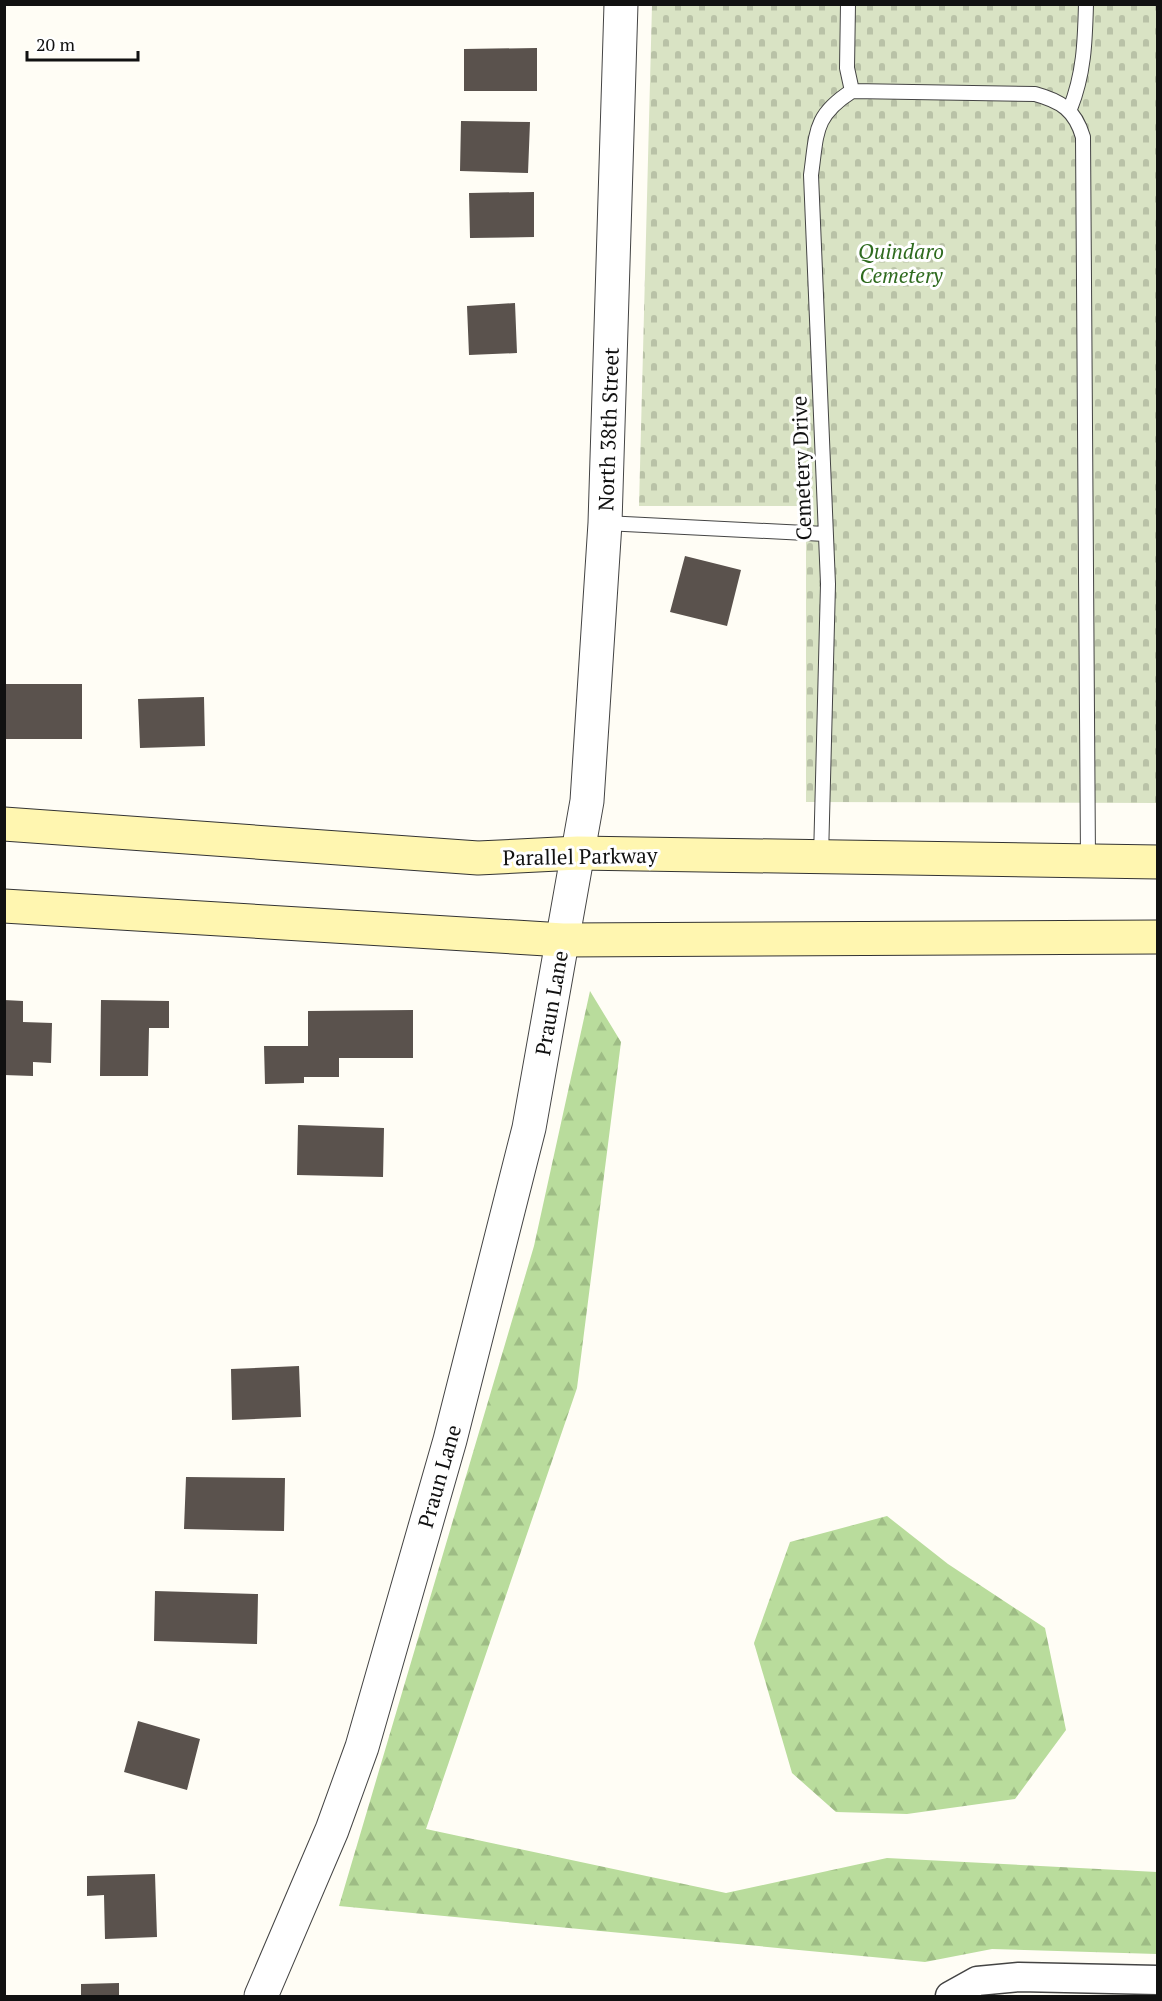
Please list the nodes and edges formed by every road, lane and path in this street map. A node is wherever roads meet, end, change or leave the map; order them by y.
1 (621, 4) edge
2 (848, 4) edge
3 (1086, 4) edge
4 (852, 92) junction
5 (1070, 109) junction
6 (605, 523) junction
7 (825, 534) junction
8 (4, 824) edge
9 (578, 853) junction
10 (821, 858) junction
11 (1088, 862) junction
12 (1158, 862) edge
13 (4, 906) edge
14 (1158, 937) edge
15 (562, 940) junction
16 (1158, 1980) edge
17 (261, 1996) edge
18 (950, 1996) edge

1 - 6 street, North 38th Street
2 - 4 lane
3 - 5 lane
4 - 5 lane
4 - 7 lane, Cemetery Drive
5 - 11 lane
6 - 7 lane
6 - 9 street, North 38th Street
7 - 10 lane, Cemetery Drive
8 - 9 main road, Parallel Parkway
9 - 10 main road, Parallel Parkway
9 - 15 street, North 38th Street
10 - 11 main road, Parallel Parkway
11 - 12 main road, Parallel Parkway
13 - 15 main road
14 - 15 main road
15 - 17 street, Praun Lane
16 - 18 street

